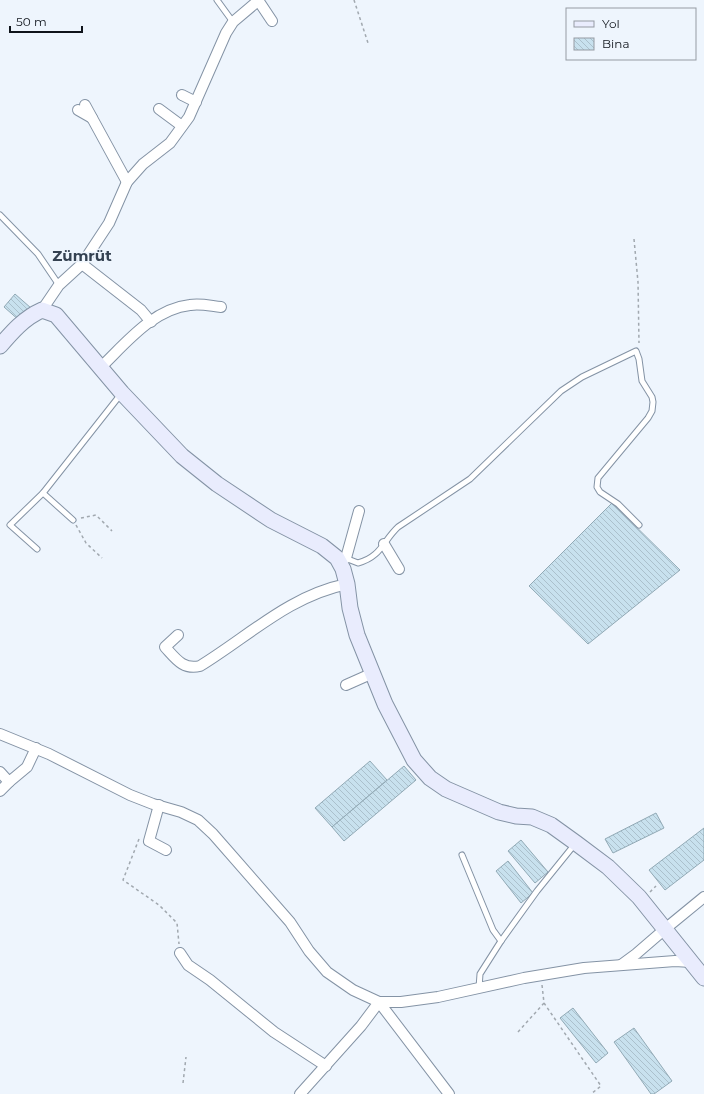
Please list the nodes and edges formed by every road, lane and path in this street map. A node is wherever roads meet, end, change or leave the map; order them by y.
1 (217, 0) edge
2 (258, 0) edge
3 (354, 0) edge
4 (272, 21) dead end
5 (233, 22) junction
6 (368, 43) dead end
7 (182, 95) dead end
8 (196, 102) junction
9 (81, 108) dead end
10 (159, 109) dead end
11 (182, 126) junction
12 (127, 182) junction
13 (0, 215) edge
14 (634, 239) dead end
15 (82, 264) junction
16 (59, 285) junction
17 (221, 307) dead end
18 (42, 310) junction
19 (151, 322) junction
20 (0, 346) edge
21 (636, 351) junction
22 (101, 367) junction
23 (122, 393) junction
24 (43, 493) junction
25 (359, 511) dead end
26 (73, 520) junction
27 (639, 525) dead end
28 (112, 531) dead end
29 (384, 544) junction
30 (37, 549) dead end
31 (102, 558) dead end
32 (342, 558) junction
33 (399, 569) dead end
34 (347, 584) junction
35 (178, 635) dead end
36 (373, 673) junction
37 (346, 685) dead end
38 (0, 734) edge
39 (36, 748) junction
40 (0, 772) edge
41 (9, 782) junction
42 (0, 791) edge
43 (159, 805) junction
44 (139, 838) dead end
45 (576, 843) junction
46 (166, 850) dead end
47 (462, 855) dead end
48 (704, 898) edge
49 (665, 929) junction
50 (501, 941) junction
51 (180, 953) joint
52 (691, 962) junction
53 (621, 965) junction
54 (542, 975) junction
55 (704, 978) edge
56 (479, 988) junction
57 (379, 1002) junction
58 (544, 1003) junction
59 (518, 1032) dead end
60 (186, 1057) dead end
61 (326, 1066) junction
62 (184, 1083) dead end
63 (300, 1094) edge
64 (449, 1094) edge
65 (591, 1094) edge

1 - 5 lane
2 - 4 street
2 - 5 street
3 - 6 path
5 - 8 street
7 - 8 street
8 - 11 street
9 - 12 street
10 - 11 street
11 - 12 street
12 - 15 street
13 - 16 lane
14 - 21 path
15 - 16 street
15 - 19 street
16 - 18 street
17 - 19 street
18 - 20 street
18 - 22 street
19 - 22 street
21 - 27 lane
21 - 29 lane
22 - 23 street
23 - 24 lane
23 - 32 street
24 - 26 lane
24 - 30 lane
25 - 32 street
26 - 28 path
26 - 31 path
29 - 32 lane
29 - 33 street
32 - 34 street
34 - 35 street
34 - 36 street
36 - 37 street
36 - 45 street
38 - 39 street
39 - 41 street
39 - 43 street
40 - 41 street
41 - 42 street
43 - 46 street
43 - 57 street
44 - 51 path
45 - 49 street
45 - 50 lane
47 - 50 lane
48 - 49 street
49 - 52 street
49 - 53 street
50 - 56 lane
51 - 61 street
52 - 53 street
52 - 55 street
53 - 54 street
54 - 56 street
54 - 58 path
56 - 57 street
57 - 61 street
57 - 64 street
58 - 59 path
58 - 65 path
60 - 62 path
61 - 63 street

